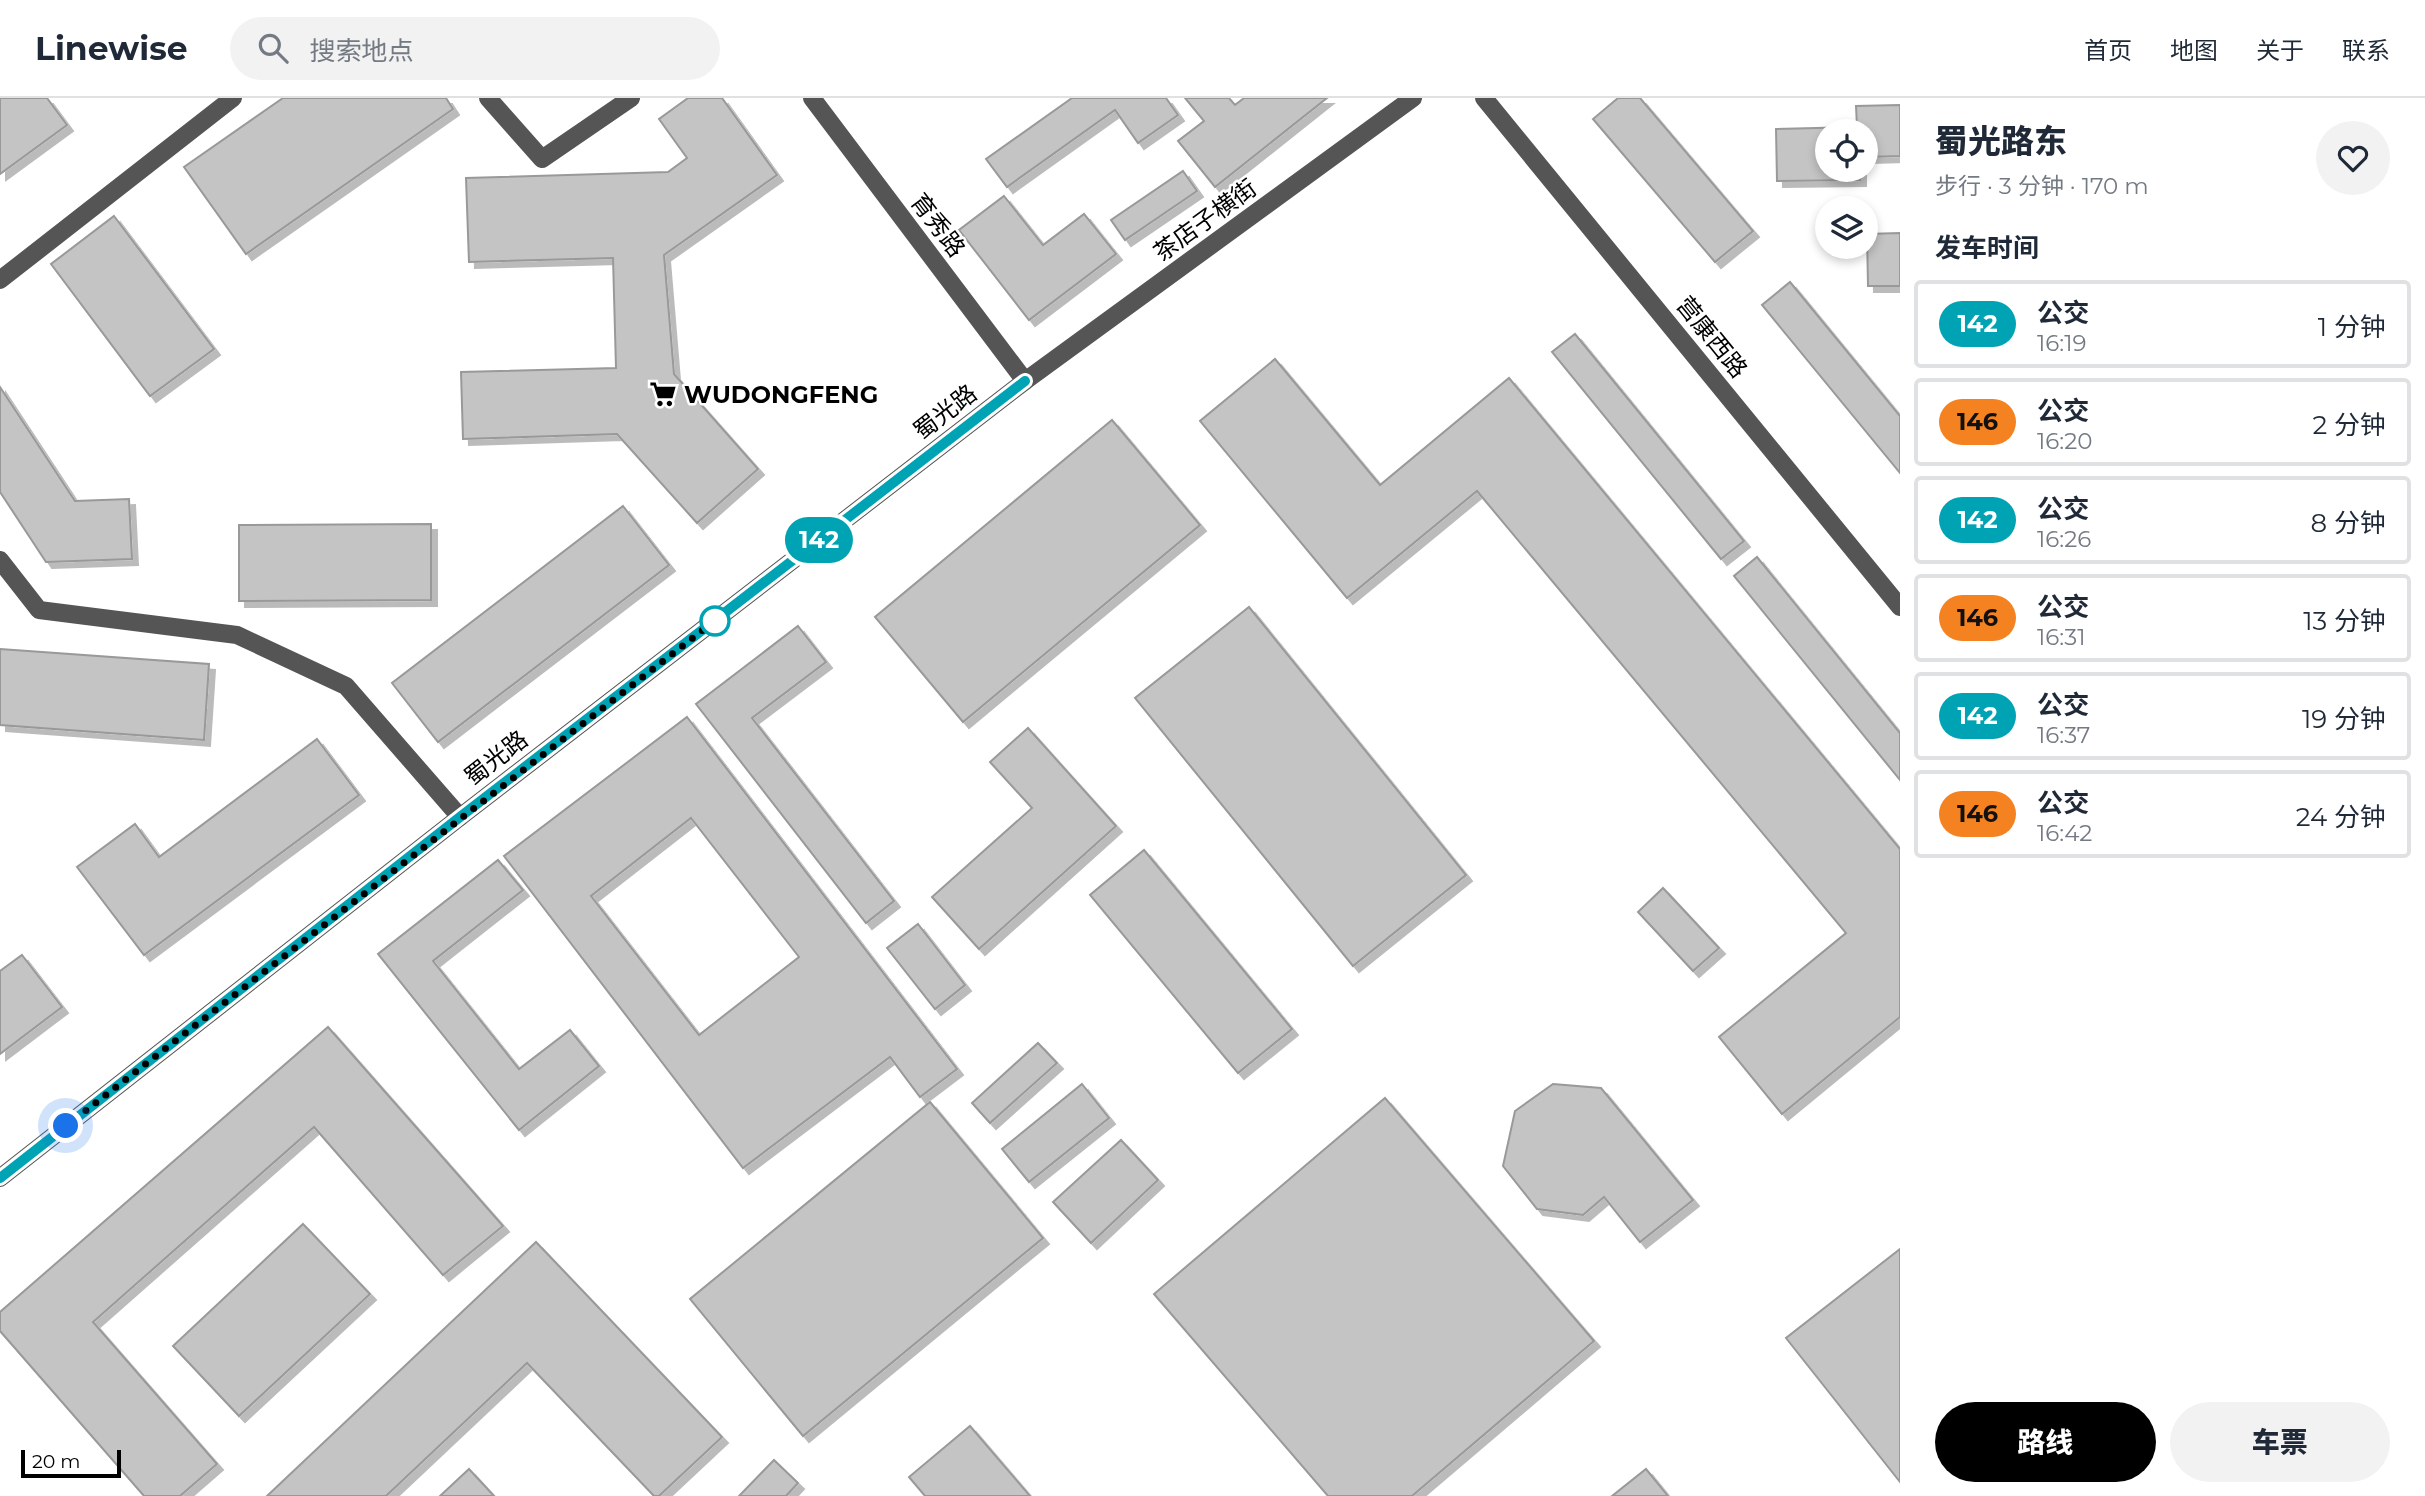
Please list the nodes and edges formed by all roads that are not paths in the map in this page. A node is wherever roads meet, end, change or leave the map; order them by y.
1 (233, 98) edge
2 (488, 98) edge
3 (631, 98) edge
4 (812, 98) edge
5 (1413, 98) edge
6 (1484, 98) edge
7 (0, 280) edge
8 (1025, 381) junction
9 (0, 560) edge
10 (1900, 607) edge
11 (460, 817) junction
12 (0, 1178) edge

1 - 7 street
2 - 3 street
4 - 8 street, 育秀路
5 - 8 street, 茶店子横街
6 - 10 street, 营康西路
8 - 11 street, 蜀光路
9 - 11 street
11 - 12 street, 蜀光路

